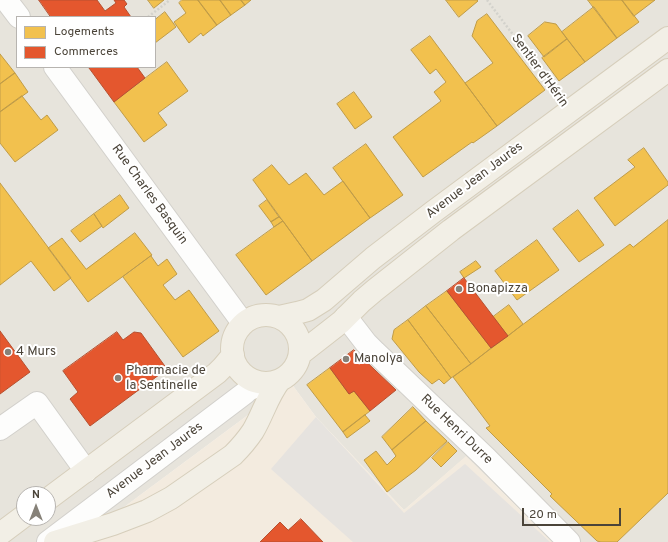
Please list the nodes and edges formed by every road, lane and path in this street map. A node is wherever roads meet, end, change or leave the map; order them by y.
1 (6, 0) edge
2 (170, 0) edge
3 (487, 0) edge
4 (18, 16) edge
5 (149, 16) edge
6 (668, 38) edge
7 (56, 68) edge
8 (668, 70) edge
9 (569, 111) junction
10 (279, 317) junction
11 (346, 317) junction
12 (244, 323) junction
13 (300, 354) junction
14 (233, 355) junction
15 (272, 381) junction
16 (0, 429) edge
17 (86, 471) junction
18 (56, 493) edge
19 (16, 522) edge
20 (0, 534) edge
21 (90, 536) edge
22 (48, 542) edge
23 (55, 542) edge
24 (569, 542) edge

1 - 4 street
2 - 5 path
3 - 9 path, Sentier d'Hérin
6 - 9 main road, Avenue Jean Jaurès
7 - 12 street, Rue Charles Basquin
8 - 11 main road, Avenue Jean Jaurès
9 - 10 main road, Avenue Jean Jaurès
10 - 12 main road
10 - 13 main road
11 - 13 main road, Avenue Jean Jaurès
11 - 24 street, Rue Henri Durre
12 - 14 main road
13 - 15 main road
14 - 15 main road
14 - 17 main road
15 - 21 main road
15 - 22 street, Avenue Jean Jaurès
16 - 17 street
17 - 18 main road
19 - 20 main road
21 - 23 main road

